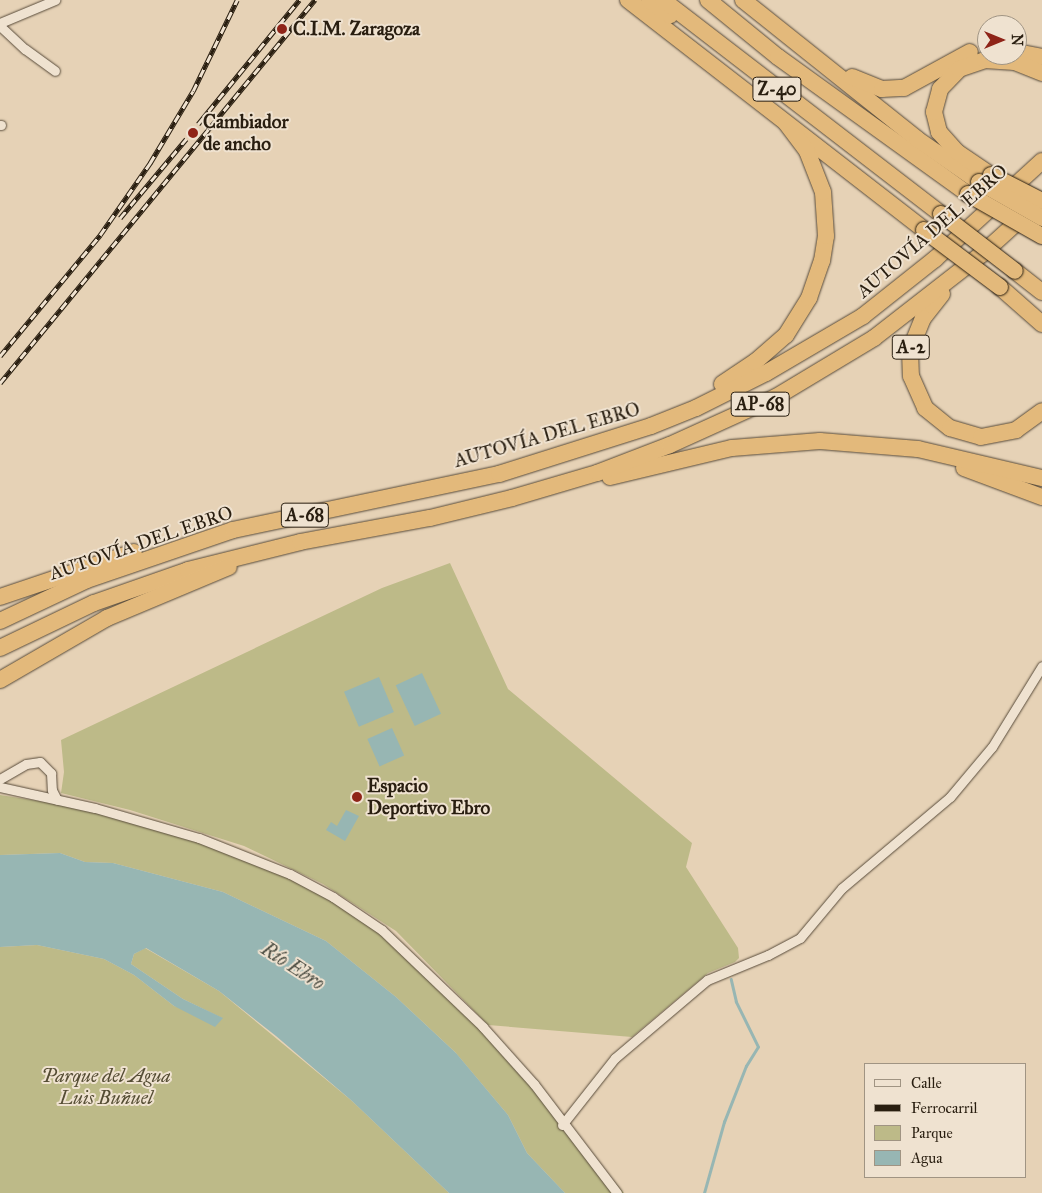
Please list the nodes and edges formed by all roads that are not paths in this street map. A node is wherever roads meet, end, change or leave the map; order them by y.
1 (55, 0) edge
2 (628, 0) edge
3 (649, 0) edge
4 (663, 0) edge
5 (743, 0) edge
6 (711, 2) edge
7 (687, 20) junction
8 (0, 24) edge
9 (810, 51) junction
10 (977, 51) edge
11 (1027, 54) edge
12 (1042, 57) edge
13 (55, 71) dead end
14 (1042, 73) edge
15 (786, 122) junction
16 (1042, 161) edge
17 (979, 184) junction
18 (1042, 201) edge
19 (1042, 218) edge
20 (1042, 236) edge
21 (1042, 292) edge
22 (1042, 324) edge
23 (1042, 411) edge
24 (618, 436) junction
25 (884, 446) junction
26 (1042, 478) edge
27 (1042, 496) edge
28 (430, 518) junction
29 (374, 529) junction
30 (233, 530) junction
31 (0, 596) edge
32 (0, 621) edge
33 (0, 648) edge
34 (1042, 666) edge
35 (0, 680) edge
36 (0, 779) edge
37 (51, 784) junction
38 (0, 787) edge
39 (35, 796) junction
40 (57, 800) junction
41 (562, 1125) junction
42 (616, 1193) edge

1 - 8 street
2 - 15 highway
3 - 7 highway
4 - 7 highway, Z-40
5 - 9 highway
6 - 17 highway, Z-40
7 - 21 highway, Z-40, bridge
8 - 13 street
9 - 10 highway
9 - 17 highway
11 - 12 highway
14 - 17 highway
15 - 22 highway, bridge
15 - 24 highway
16 - 24 highway, AUTOVÍA DEL EBRO / AP-68
17 - 18 highway, bridge
17 - 19 highway, bridge
17 - 20 highway, Z-40, bridge
18 - 23 highway, A-2
18 - 28 highway, AP-68
24 - 30 highway, AUTOVÍA DEL EBRO / A-68
25 - 26 highway
25 - 27 highway
25 - 28 highway
28 - 29 highway, A-68
29 - 33 highway, A-68
29 - 35 highway
30 - 31 highway
30 - 32 highway, AUTOVÍA DEL EBRO / A-68
34 - 41 street
36 - 37 street
37 - 39 street
37 - 40 street
38 - 39 street
39 - 40 street
40 - 41 street
41 - 42 street

